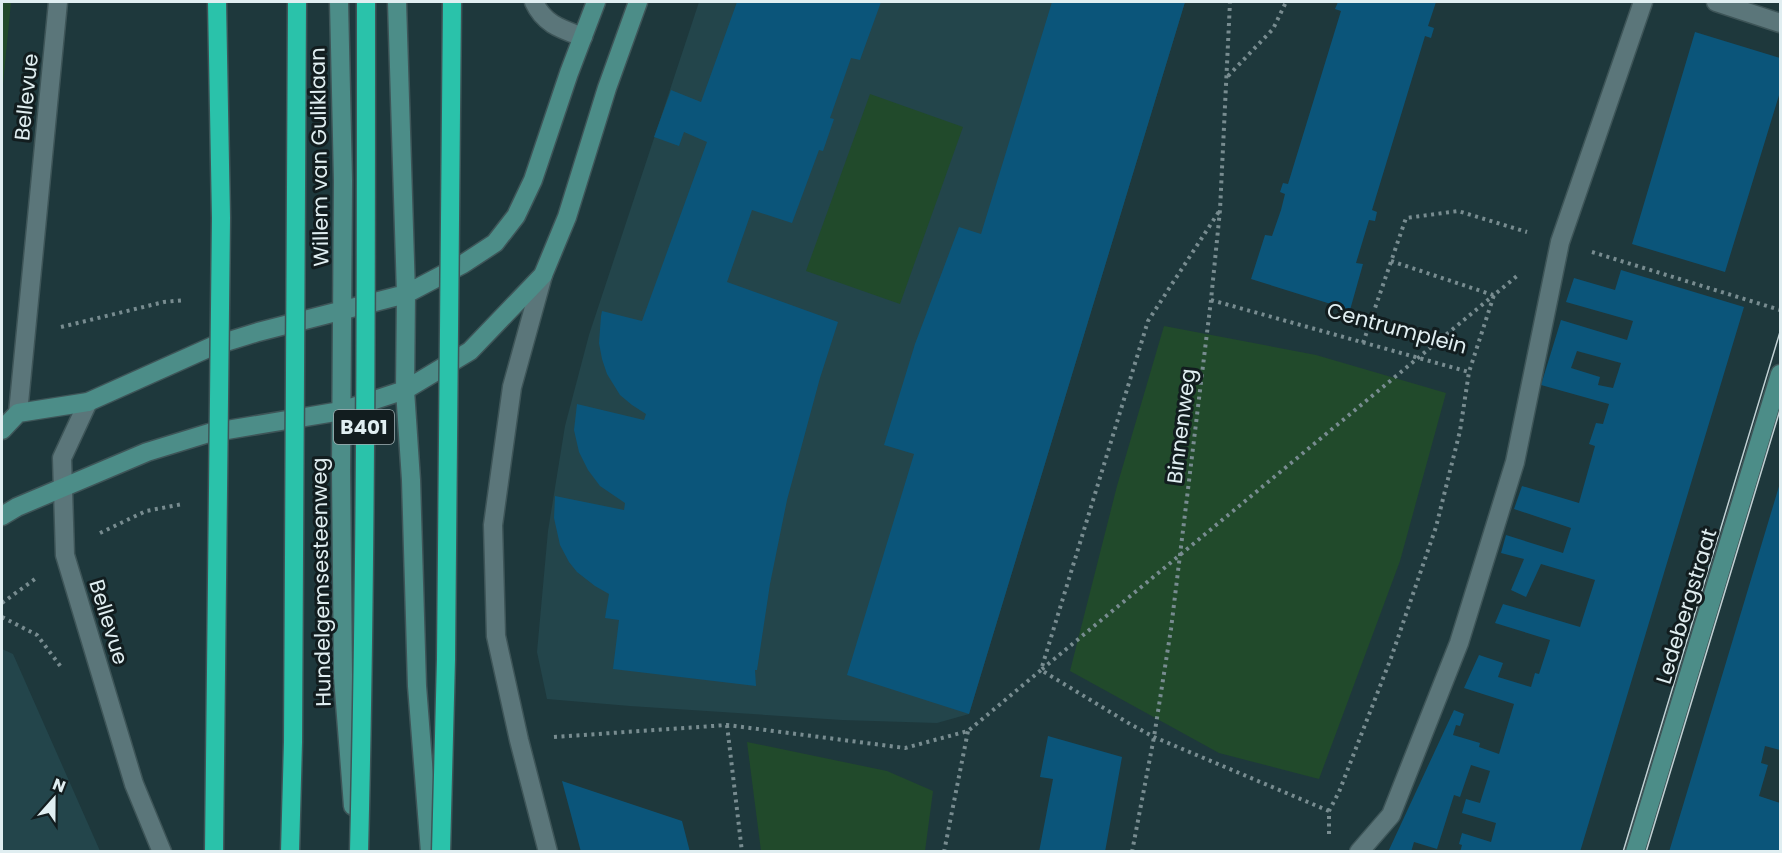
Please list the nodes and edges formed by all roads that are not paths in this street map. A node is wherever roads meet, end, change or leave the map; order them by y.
1 (58, 2) edge
2 (218, 2) edge
3 (297, 2) edge
4 (339, 2) edge
5 (366, 2) edge
6 (397, 2) edge
7 (452, 2) edge
8 (534, 2) edge
9 (596, 2) edge
10 (638, 2) edge
11 (1643, 2) edge
12 (1716, 2) edge
13 (1780, 23) edge
14 (583, 36) junction
15 (543, 275) junction
16 (406, 294) junction
17 (342, 311) junction
18 (1780, 374) edge
19 (405, 390) junction
20 (88, 402) junction
21 (341, 411) junction
22 (18, 413) junction
23 (2, 430) edge
24 (63, 488) junction
25 (2, 516) edge
26 (162, 852) edge
27 (214, 852) edge
28 (290, 852) edge
29 (358, 852) edge
30 (430, 852) edge
31 (441, 852) edge
32 (548, 852) edge
33 (1359, 852) edge
34 (1635, 852) edge

1 - 22 street, Bellevue
2 - 27 highway, bridge
3 - 28 highway, bridge
4 - 17 main road, Willem van Guliklaan
5 - 29 highway, B401, bridge
6 - 16 main road
7 - 31 highway, bridge
8 - 14 street
9 - 14 main road
10 - 15 main road
11 - 33 street
12 - 13 street
14 - 16 main road
15 - 19 main road
15 - 32 street
16 - 17 main road
16 - 19 main road
17 - 20 main road
17 - 21 main road, Hundelgemsesteenweg
18 - 34 main road, Ledebergstraat
19 - 21 main road
19 - 30 main road
20 - 22 main road
20 - 24 street, Bellevue
21 - 24 main road
21 - 29 main road, Hundelgemsesteenweg
22 - 23 main road
24 - 25 main road
24 - 26 street, Bellevue

